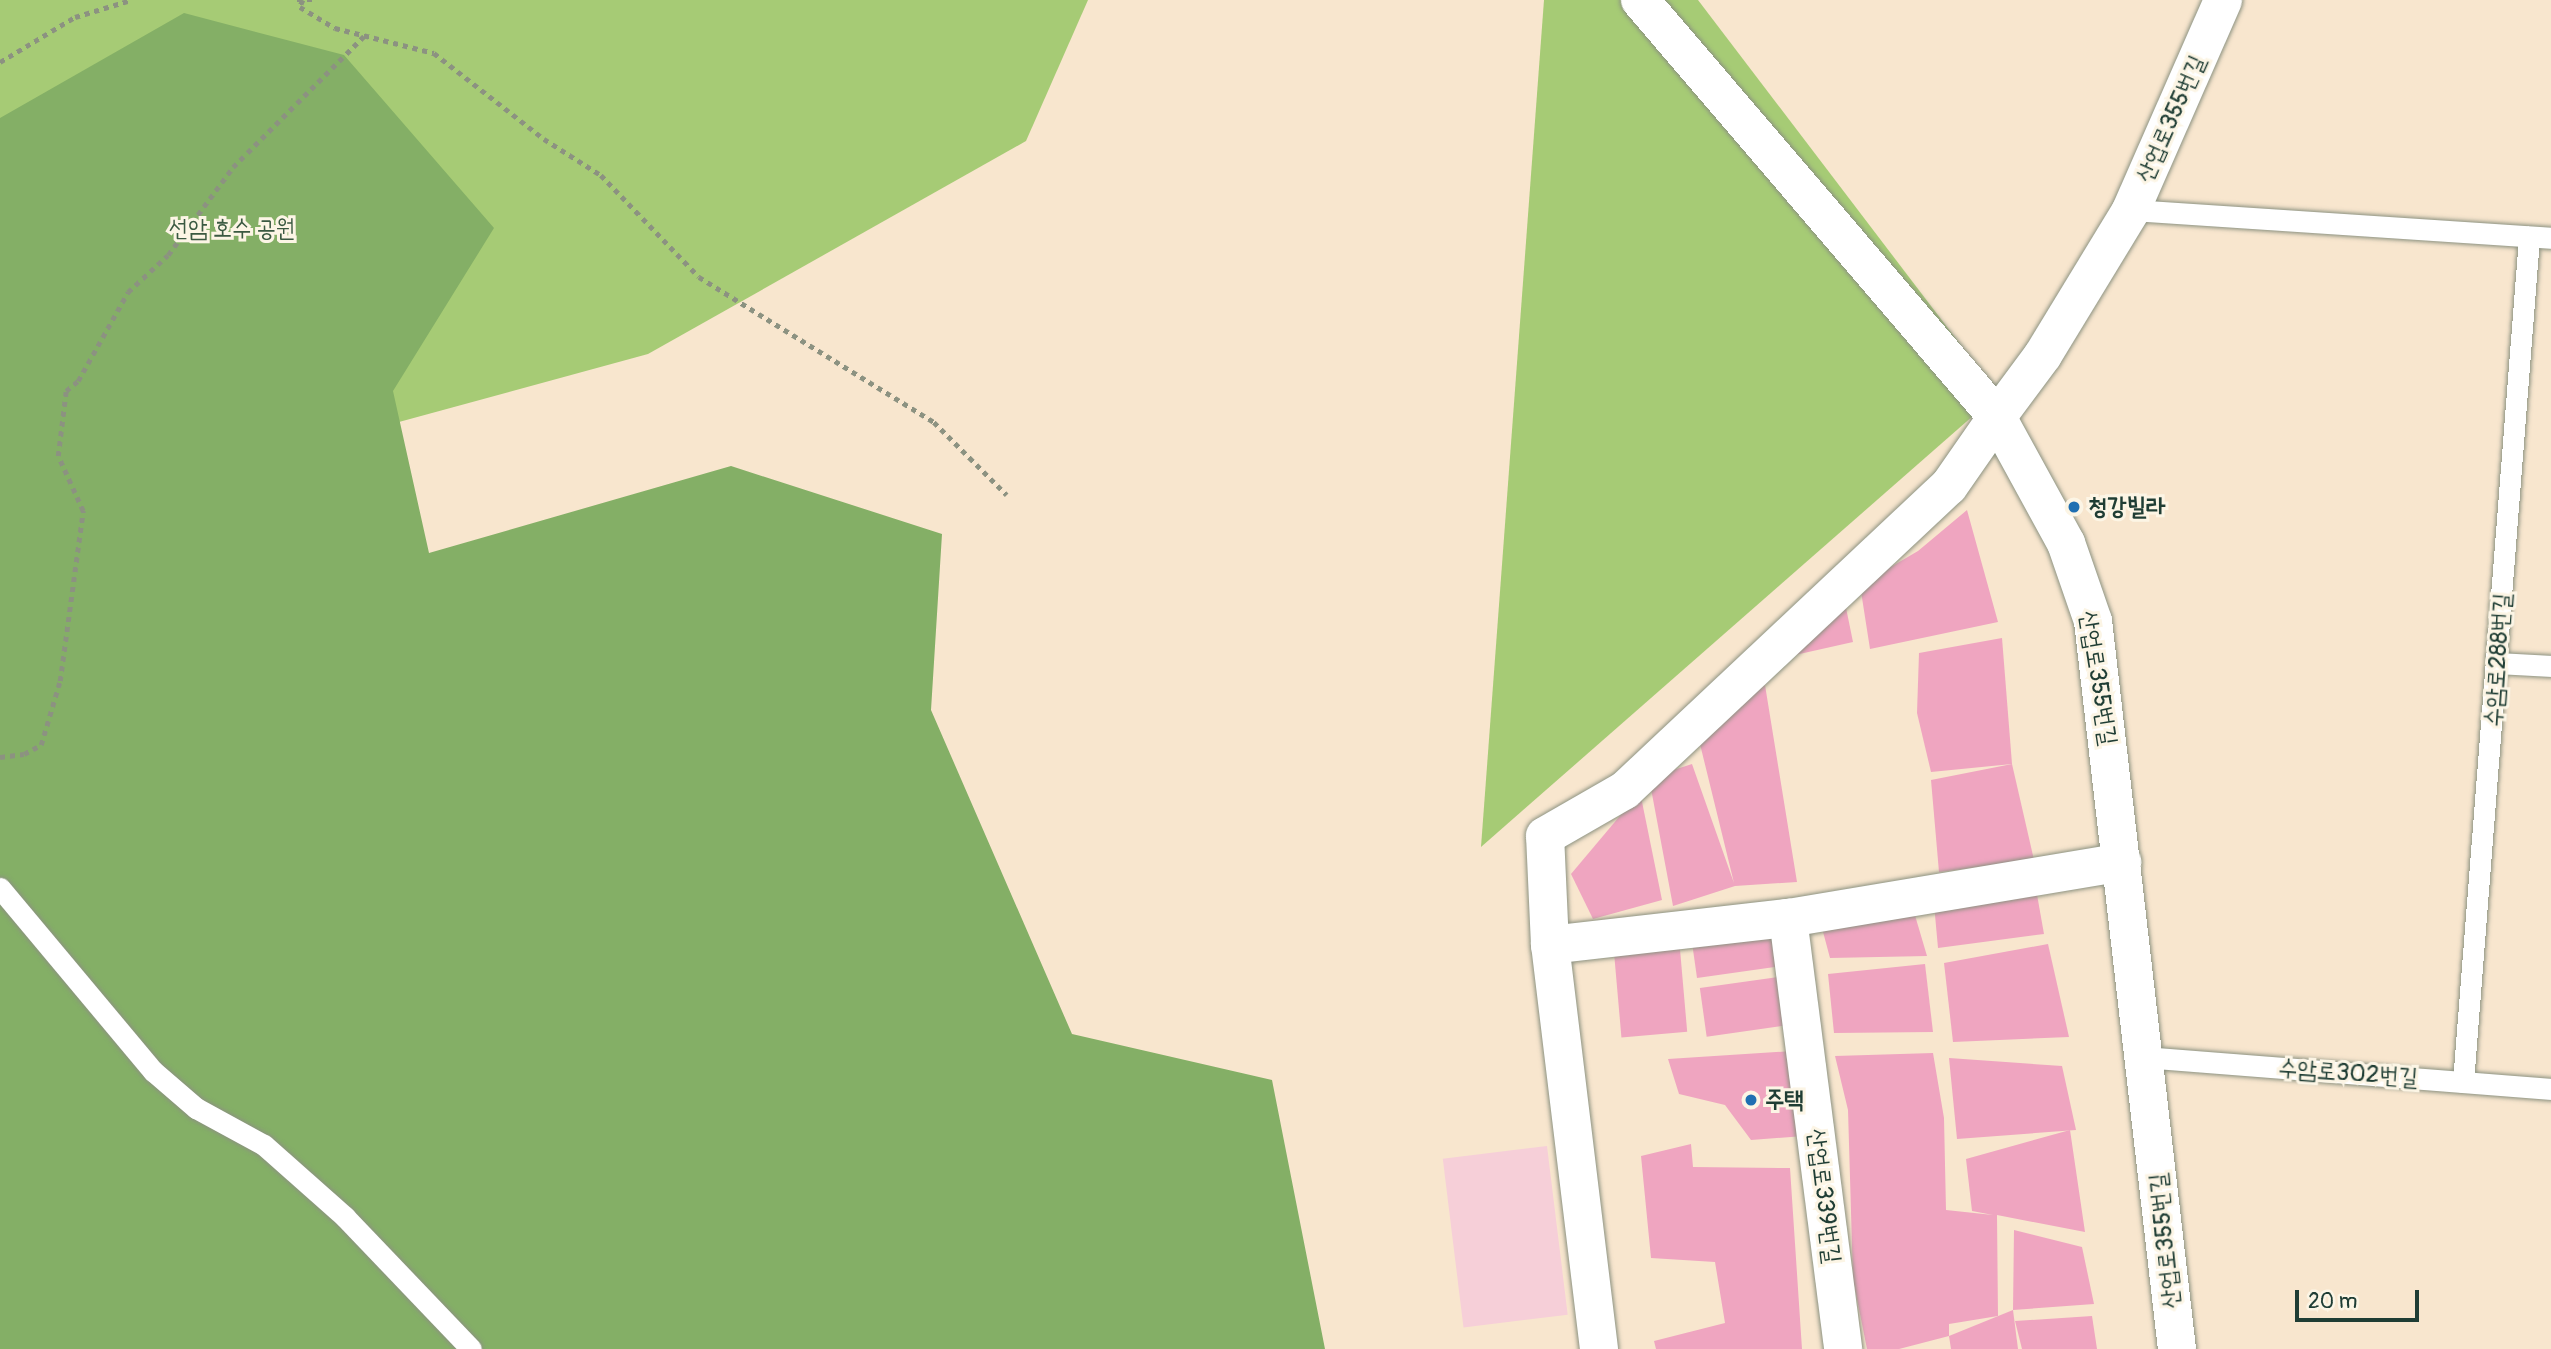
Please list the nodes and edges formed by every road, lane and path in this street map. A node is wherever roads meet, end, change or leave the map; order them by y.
1 (131, 0) edge
2 (297, 0) edge
3 (303, 0) edge
4 (315, 0) edge
5 (1640, 0) edge
6 (2223, 0) edge
7 (364, 36) junction
8 (0, 62) edge
9 (2131, 211) junction
10 (2529, 237) junction
11 (2551, 238) edge
12 (1997, 416) junction
13 (1007, 495) dead end
14 (2498, 663) junction
15 (2551, 666) edge
16 (0, 757) edge
17 (2122, 862) junction
18 (0, 888) edge
19 (1788, 918) junction
20 (1550, 944) junction
21 (2144, 1058) junction
22 (2463, 1082) junction
23 (2551, 1089) edge
24 (471, 1349) edge
25 (1599, 1349) edge
26 (1843, 1349) edge
27 (2177, 1349) edge

1 - 8 path
2 - 3 path
3 - 4 path
3 - 7 path
5 - 12 street
6 - 9 street, 산업로355번길
7 - 13 path
7 - 16 path
9 - 10 lane
9 - 12 street, 산업로355번길
10 - 11 lane
10 - 14 lane, 수암로288번길
12 - 17 street, 산업로355번길
12 - 20 street
14 - 15 lane
14 - 22 lane, 수암로288번길
17 - 19 street
17 - 21 street, 산업로355번길
18 - 24 lane
19 - 20 street
19 - 26 street, 산업로339번길
20 - 25 street
21 - 22 lane, 수암로302번길
21 - 27 street, 산업로355번길
22 - 23 lane, 수암로302번길

